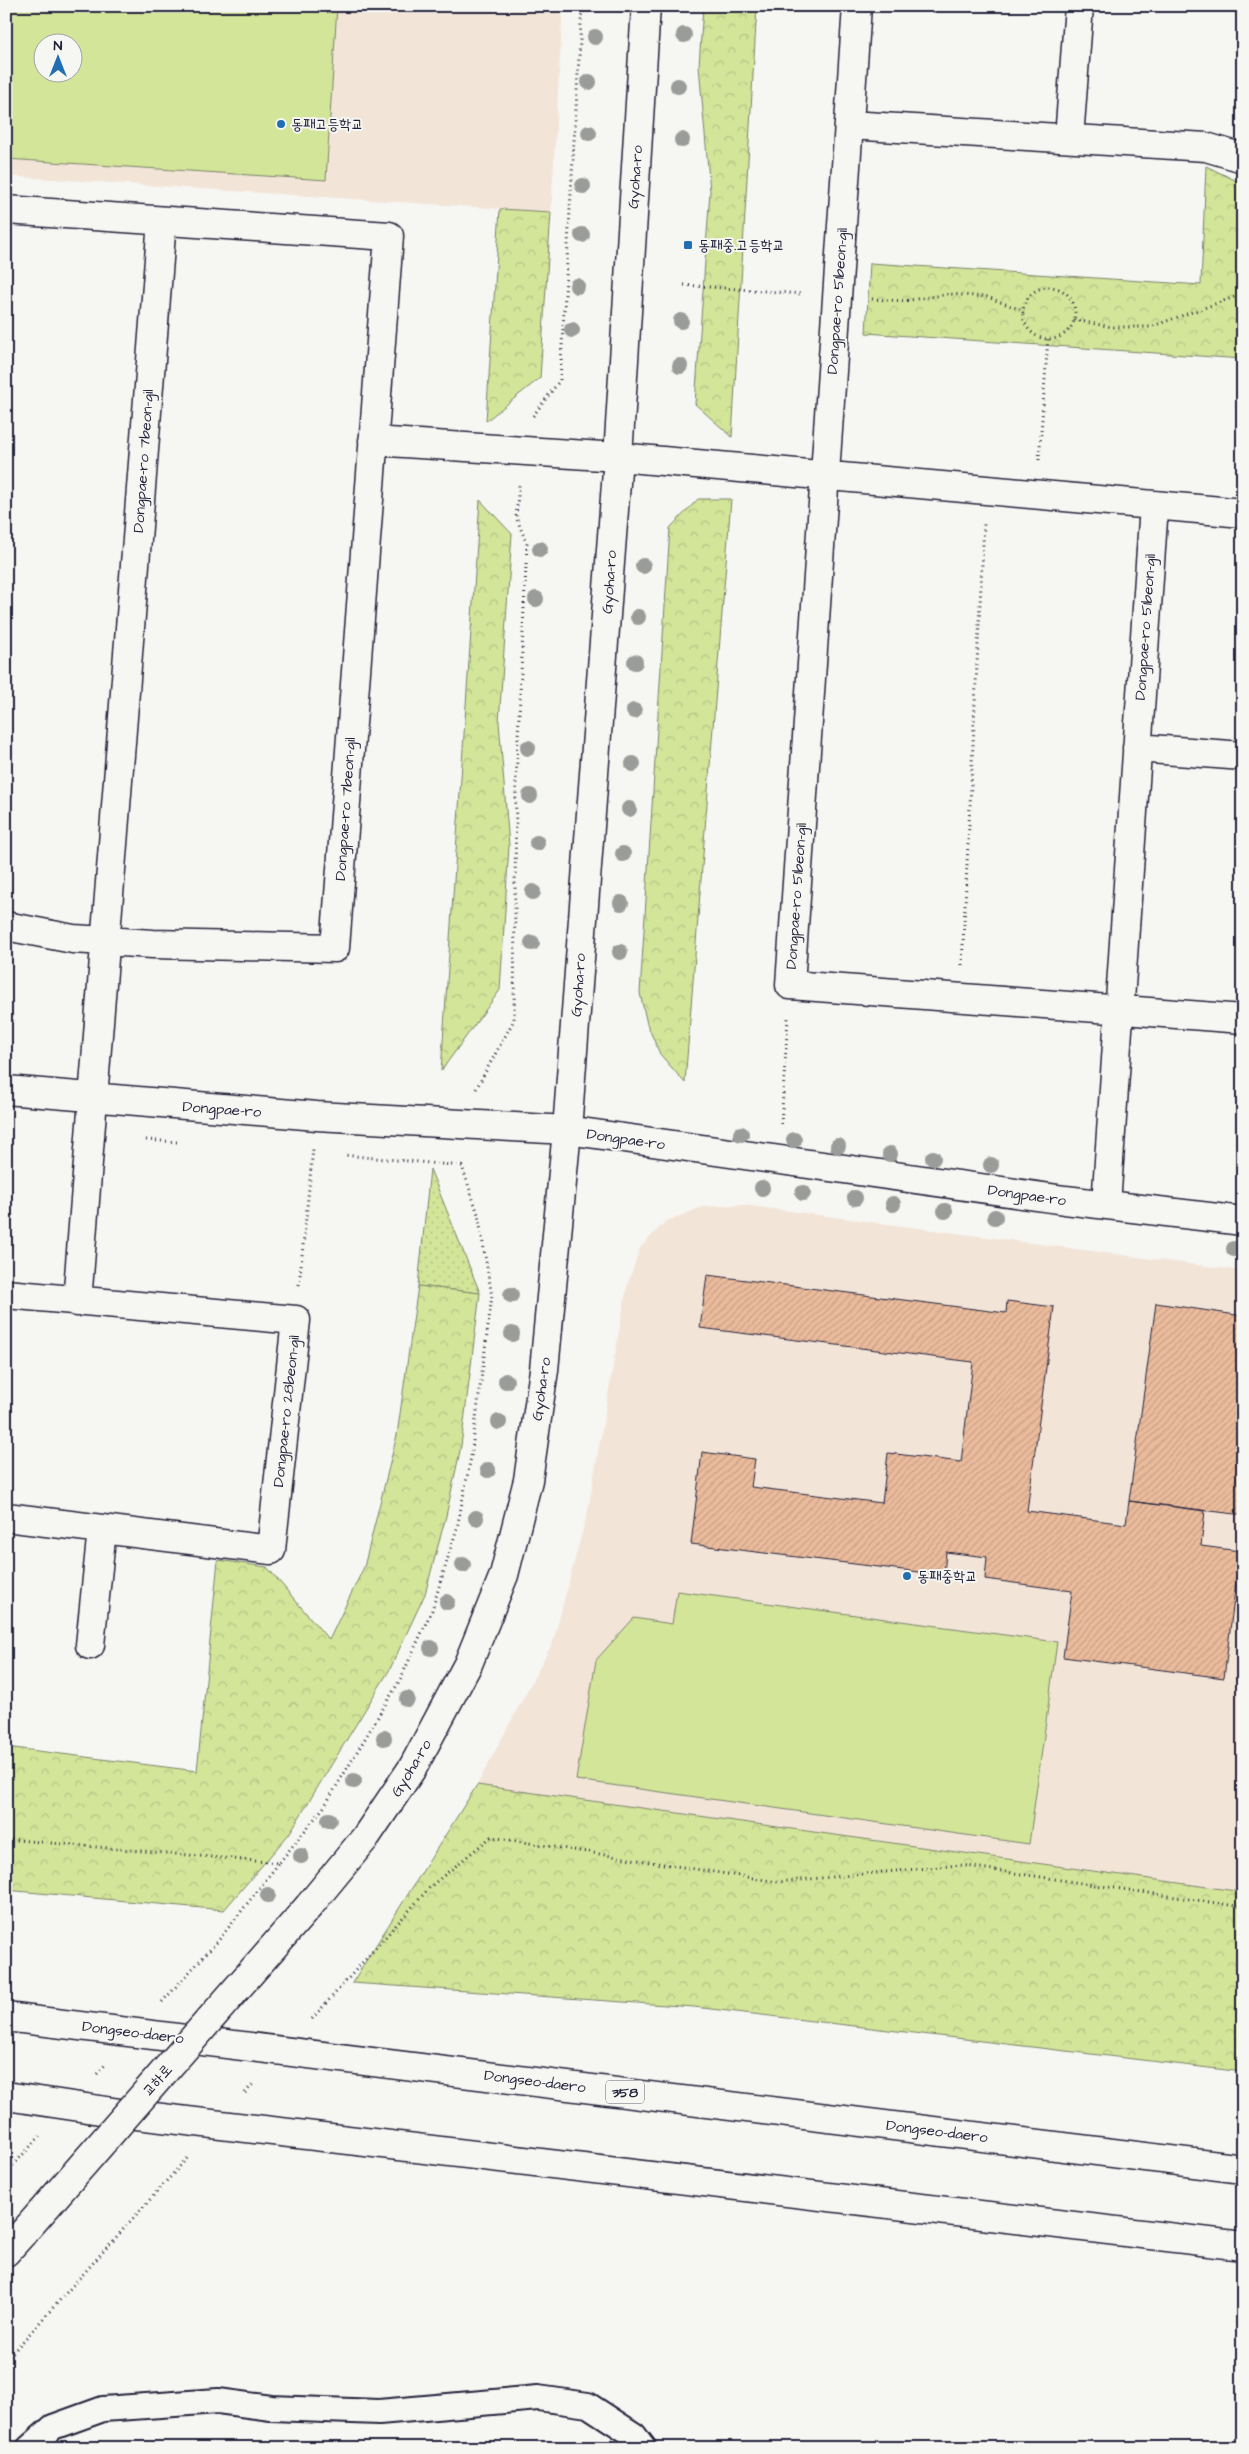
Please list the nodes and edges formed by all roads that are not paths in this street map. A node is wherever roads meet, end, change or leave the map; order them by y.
1 (646, 6) edge
2 (857, 6) edge
3 (1079, 6) edge
4 (849, 125) junction
5 (1070, 138) junction
6 (1243, 158) edge
7 (6, 210) edge
8 (162, 221) junction
9 (373, 441) junction
10 (618, 457) junction
11 (825, 477) junction
12 (1154, 505) junction
13 (1243, 513) edge
14 (1137, 748) junction
15 (1243, 756) edge
16 (6, 926) edge
17 (106, 941) junction
18 (1119, 1010) junction
19 (1243, 1019) edge
20 (6, 1090) edge
21 (93, 1099) junction
22 (567, 1130) junction
23 (1106, 1204) junction
24 (1243, 1221) edge
25 (6, 1294) edge
26 (77, 1302) junction
27 (6, 1517) edge
28 (102, 1529) junction
29 (90, 1645) dead end
30 (309, 1906) joint
31 (6, 2017) edge
32 (6, 2096) edge
33 (665, 2096) junction
34 (1243, 2152) edge
35 (1243, 2169) edge
36 (1243, 2246) edge
37 (6, 2252) edge
38 (635, 2444) edge
39 (29, 2448) edge

1 - 10 main road, Gyoha-ro
2 - 4 main road, Dongpae-ro 51beon-gil
3 - 5 main road
4 - 5 main road
4 - 11 main road, Dongpae-ro 51beon-gil
5 - 6 main road
7 - 8 main road, Dongpae-ro 7beon-gil
8 - 9 main road, Dongpae-ro 7beon-gil
8 - 17 main road, Dongpae-ro 7beon-gil
9 - 10 main road
9 - 17 main road, Dongpae-ro 7beon-gil
10 - 11 main road
10 - 22 main road, Gyoha-ro
11 - 12 main road
11 - 18 main road, Dongpae-ro 51beon-gil
12 - 13 main road
12 - 14 main road, Dongpae-ro 51beon-gil
14 - 15 main road
14 - 18 main road, Dongpae-ro 51beon-gil
16 - 17 main road, Dongpae-ro 7beon-gil
17 - 21 main road, Dongpae-ro 7beon-gil
18 - 19 main road, Dongpae-ro 51beon-gil
18 - 23 main road, Dongpae-ro 51beon-gil
20 - 21 main road, Dongpae-ro
21 - 22 main road, Dongpae-ro
21 - 26 main road
22 - 23 main road, Dongpae-ro
22 - 30 main road, Gyoha-ro
23 - 24 main road, Dongpae-ro
25 - 26 main road, Dongpae-ro 28beon-gil
26 - 28 main road, Dongpae-ro 28beon-gil
27 - 28 main road, Dongpae-ro 28beon-gil
28 - 29 main road
30 - 37 main road, 교하로, bridge
31 - 33 main road, Dongseo-daero / 358
32 - 36 main road
33 - 34 main road
33 - 35 main road, Dongseo-daero / 358
38 - 39 lane

